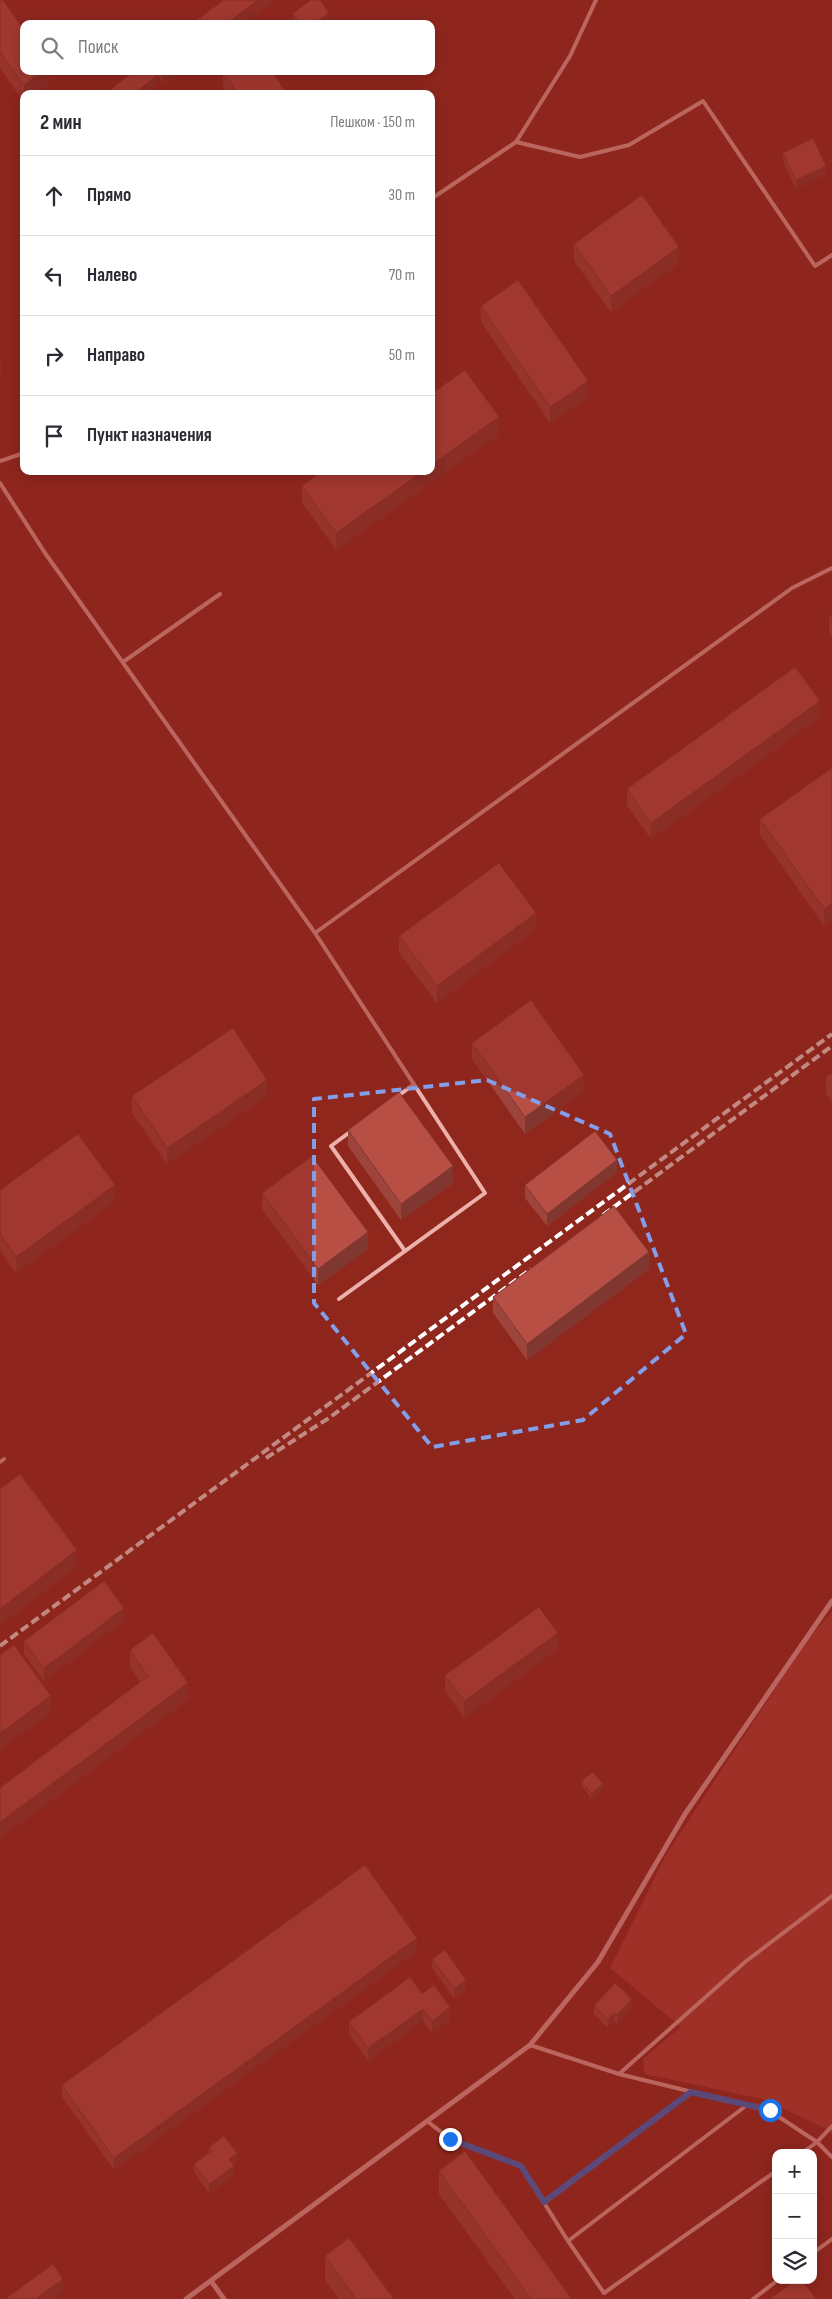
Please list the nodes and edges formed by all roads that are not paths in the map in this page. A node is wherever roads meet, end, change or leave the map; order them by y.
1 (596, 0) edge
2 (516, 142) junction
3 (435, 196) edge
4 (832, 255) edge
5 (20, 454) edge
6 (0, 461) edge
7 (0, 482) edge
8 (832, 568) edge
9 (220, 594) dead end
10 (123, 662) junction
11 (315, 933) junction
12 (414, 1084) junction
13 (391, 1101) edge
14 (354, 1129) edge
15 (405, 1251) junction
16 (338, 1299) dead end
17 (832, 1601) edge
18 (832, 1896) edge
19 (530, 2045) junction
20 (619, 2074) junction
21 (691, 2092) junction
22 (748, 2105) junction
23 (427, 2121) junction
24 (832, 2126) edge
25 (817, 2142) junction
26 (807, 2149) edge
27 (832, 2157) edge
28 (772, 2175) edge
29 (544, 2202) junction
30 (832, 2239) edge
31 (568, 2241) junction
32 (817, 2250) edge
33 (211, 2281) junction
34 (773, 2284) edge
35 (186, 2299) edge
36 (224, 2299) edge
37 (753, 2299) edge

1 - 2 lane
2 - 3 lane
2 - 4 lane
5 - 6 lane
7 - 10 lane
8 - 11 lane
9 - 10 lane
10 - 11 lane
11 - 12 lane
12 - 13 lane
12 - 15 lane
14 - 15 lane
15 - 16 lane
17 - 19 street
18 - 20 lane
19 - 20 lane
19 - 23 street
20 - 21 lane
21 - 22 lane
21 - 29 lane
22 - 25 lane
22 - 31 lane
23 - 29 lane
23 - 33 street
24 - 25 lane
25 - 26 lane
25 - 27 lane
28 - 31 lane
29 - 31 lane
30 - 32 lane
33 - 35 street
33 - 36 street
34 - 37 lane

